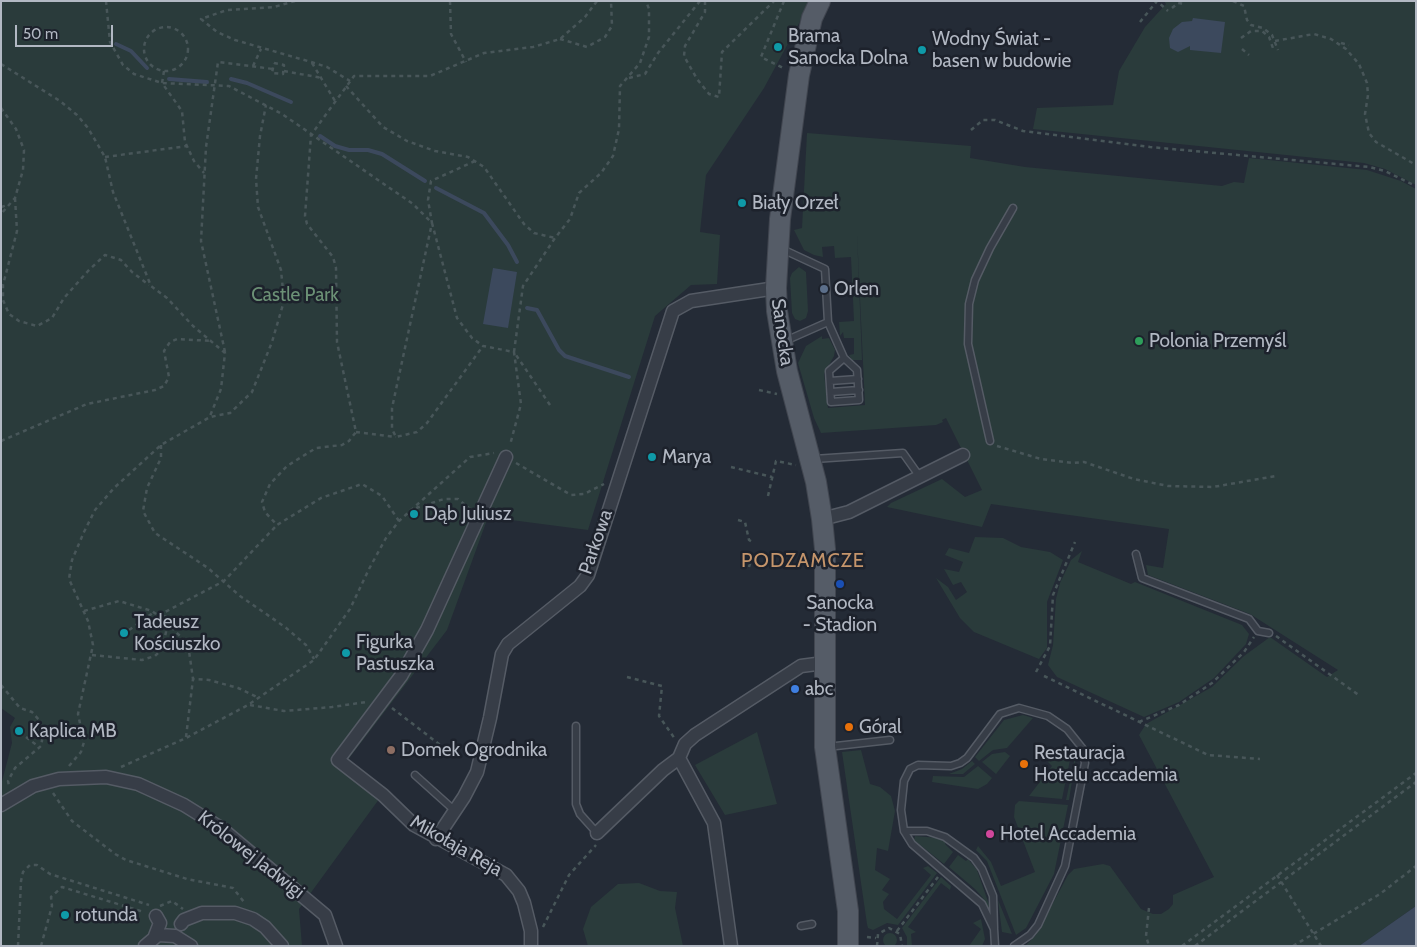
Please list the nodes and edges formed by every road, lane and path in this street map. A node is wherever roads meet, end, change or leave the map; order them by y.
1 (106, 1) edge
2 (295, 1) edge
3 (450, 1) edge
4 (597, 1) edge
5 (611, 1) edge
6 (646, 1) edge
7 (700, 1) edge
8 (706, 1) edge
9 (774, 1) edge
10 (784, 1) edge
11 (820, 1) edge
12 (1233, 1) edge
13 (1186, 4) dead end
14 (1172, 8) dead end
15 (1168, 10) dead end
16 (1140, 22) dead end
17 (1241, 38) dead end
18 (560, 39) junction
19 (1275, 41) junction
20 (1338, 43) junction
21 (1349, 45) dead end
22 (261, 49) junction
23 (1242, 49) dead end
24 (1249, 55) dead end
25 (311, 62) junction
26 (466, 62) junction
27 (1, 64) edge
28 (253, 66) junction
29 (273, 69) junction
30 (164, 71) junction
31 (283, 71) junction
32 (791, 71) dead end
33 (322, 78) junction
34 (627, 78) junction
35 (350, 81) junction
36 (162, 83) junction
37 (216, 85) junction
38 (346, 86) junction
39 (336, 101) junction
40 (266, 105) junction
41 (1, 108) edge
42 (971, 130) dead end
43 (311, 136) junction
44 (187, 146) junction
45 (105, 157) junction
46 (475, 161) junction
47 (1416, 165) edge
48 (204, 173) junction
49 (1416, 186) edge
50 (15, 198) junction
51 (10, 204) junction
52 (1, 207) edge
53 (1013, 208) dead end
54 (1, 214) edge
55 (432, 223) junction
56 (555, 238) junction
57 (777, 247) junction
58 (151, 286) junction
59 (776, 288) junction
60 (828, 322) junction
61 (212, 341) junction
62 (782, 342) junction
63 (483, 346) junction
64 (514, 352) junction
65 (225, 354) junction
66 (844, 358) junction
67 (858, 379) junction
68 (830, 381) junction
69 (759, 390) dead end
70 (858, 390) junction
71 (831, 392) junction
72 (784, 395) dead end
73 (550, 405) dead end
74 (210, 417) junction
75 (356, 432) junction
76 (396, 437) junction
77 (1, 441) edge
78 (990, 442) joint
79 (161, 445) junction
80 (963, 455) dead end
81 (506, 457) junction
82 (810, 459) junction
83 (790, 464) dead end
84 (731, 468) dead end
85 (772, 476) junction
86 (1276, 476) dead end
87 (920, 477) junction
88 (617, 480) junction
89 (768, 496) dead end
90 (414, 509) junction
91 (478, 519) junction
92 (822, 519) junction
93 (738, 520) dead end
94 (399, 521) junction
95 (277, 525) junction
96 (1075, 542) dead end
97 (754, 543) dead end
98 (1136, 554) dead end
99 (752, 557) dead end
100 (749, 567) dead end
101 (224, 581) junction
102 (84, 611) junction
103 (154, 612) junction
104 (164, 620) junction
105 (129, 630) dead end
106 (1258, 631) junction
107 (1269, 633) joint
108 (92, 655) junction
109 (314, 660) junction
110 (824, 663) junction
111 (1036, 672) dead end
112 (1044, 676) dead end
113 (628, 677) dead end
114 (193, 679) junction
115 (1, 685) edge
116 (1360, 696) dead end
117 (258, 698) junction
118 (383, 701) junction
119 (248, 705) junction
120 (1139, 722) junction
121 (576, 726) dead end
122 (26, 736) dead end
123 (186, 738) junction
124 (890, 740) dead end
125 (676, 741) dead end
126 (825, 747) junction
127 (39, 748) junction
128 (452, 754) dead end
129 (679, 758) junction
130 (1260, 759) dead end
131 (137, 760) dead end
132 (1416, 773) edge
133 (415, 775) dead end
134 (53, 780) junction
135 (1416, 782) edge
136 (6, 801) edge
137 (454, 810) junction
138 (904, 831) junction
139 (598, 837) junction
140 (436, 839) junction
141 (1416, 866) edge
142 (944, 870) junction
143 (1277, 875) junction
144 (1281, 882) junction
145 (180, 905) dead end
146 (1149, 908) dead end
147 (153, 911) junction
148 (253, 919) junction
149 (812, 924) dead end
150 (801, 926) dead end
151 (178, 927) junction
152 (994, 929) junction
153 (537, 930) junction
154 (897, 931) junction
155 (851, 934) edge
156 (1314, 934) junction
157 (155, 936) junction
158 (876, 938) junction
159 (18, 946) edge
160 (41, 946) edge
161 (145, 946) edge
162 (191, 946) edge
163 (282, 946) edge
164 (336, 946) edge
165 (531, 946) edge
166 (731, 946) edge
167 (877, 946) edge
168 (902, 946) edge
169 (995, 946) edge
170 (1014, 946) edge
171 (1149, 946) edge
172 (1182, 946) edge
173 (1195, 946) edge
174 (1293, 946) edge
175 (1321, 946) edge

1 - 36 path
2 - 22 path
3 - 26 path
4 - 18 path
5 - 18 path
6 - 34 path
7 - 34 path
8 - 9 path
10 - 32 path
11 - 57 main road, Sanocka
12 - 19 path
13 - 14 path
15 - 16 path
17 - 19 path
18 - 26 path
19 - 20 path
20 - 21 path
20 - 47 path
22 - 25 path
22 - 28 path
23 - 24 path
25 - 33 path
25 - 35 path
26 - 35 path
27 - 45 path
28 - 29 path
28 - 37 path
29 - 31 path
29 - 31 path
30 - 30 path
30 - 36 path
31 - 33 path
33 - 39 path
34 - 56 path
35 - 38 path
36 - 37 path
36 - 44 path
37 - 40 path
37 - 48 path
38 - 39 path
38 - 46 path
39 - 43 path
40 - 43 path
40 - 74 path
41 - 50 path
42 - 49 path
43 - 55 path
43 - 75 path
44 - 45 path
44 - 48 path
45 - 58 path
46 - 55 path
46 - 56 path
48 - 65 path
50 - 51 path
50 - 58 path
51 - 52 path
51 - 54 path
53 - 78 lane
55 - 63 path
55 - 76 path
56 - 64 path
57 - 59 main road, Sanocka
57 - 60 lane
58 - 61 path
59 - 62 main road, Sanocka
59 - 88 street, Parkowa
60 - 62 lane
60 - 66 lane
61 - 65 path
61 - 77 path
62 - 82 main road, Sanocka
63 - 64 path
63 - 76 path
64 - 73 path
64 - 81 path
65 - 74 path
66 - 67 lane
66 - 68 lane
67 - 68 lane
67 - 70 lane
68 - 71 lane
69 - 72 path
70 - 71 lane
70 - 71 lane
74 - 79 path
75 - 76 path
75 - 95 path
78 - 86 path
79 - 101 path
79 - 102 path
80 - 87 street
81 - 88 path
81 - 90 path
81 - 91 street
82 - 87 lane
82 - 92 main road, Sanocka
83 - 85 path
84 - 85 path
85 - 89 path
87 - 92 street
88 - 137 street, Parkowa
90 - 91 path
90 - 94 path
91 - 118 street
92 - 110 main road, Sanocka
93 - 97 path
94 - 95 path
94 - 109 path
95 - 101 path
96 - 111 path
98 - 106 lane
99 - 100 path
101 - 104 path
101 - 109 path
102 - 103 path
102 - 108 path
103 - 104 path
103 - 105 path
104 - 108 path
104 - 114 path
106 - 107 lane
106 - 120 path
107 - 116 path
108 - 134 path
109 - 117 path
110 - 126 main road, Sanocka
110 - 129 street
112 - 120 path
113 - 125 path
114 - 117 path
114 - 123 path
115 - 127 path
117 - 119 path
118 - 119 path
118 - 128 path
118 - 140 street, Mikołaja Reja
119 - 123 path
120 - 130 path
121 - 139 lane
122 - 127 path
123 - 131 path
124 - 126 lane
126 - 155 main road, Sanocka
127 - 136 path
129 - 139 street
129 - 166 street
132 - 143 path
133 - 137 lane
134 - 136 street, Królowej Jadwigi
134 - 148 path
134 - 164 street, Królowej Jadwigi
135 - 144 path
137 - 140 street, Parkowa
138 - 142 lane
138 - 152 lane
138 - 170 lane
139 - 153 path
140 - 153 street, Mikołaja Reja
141 - 156 path
142 - 152 lane
142 - 154 path
143 - 144 path
143 - 172 path
144 - 156 path
144 - 173 path
145 - 147 path
146 - 171 path
147 - 157 street
147 - 159 path
147 - 160 path
148 - 151 street
148 - 163 street
149 - 150 lane
151 - 157 street
151 - 162 street
152 - 169 lane
153 - 165 street, Mikołaja Reja
154 - 158 path
154 - 168 path
155 - 158 path
156 - 174 path
156 - 175 path
157 - 161 street
158 - 167 path

